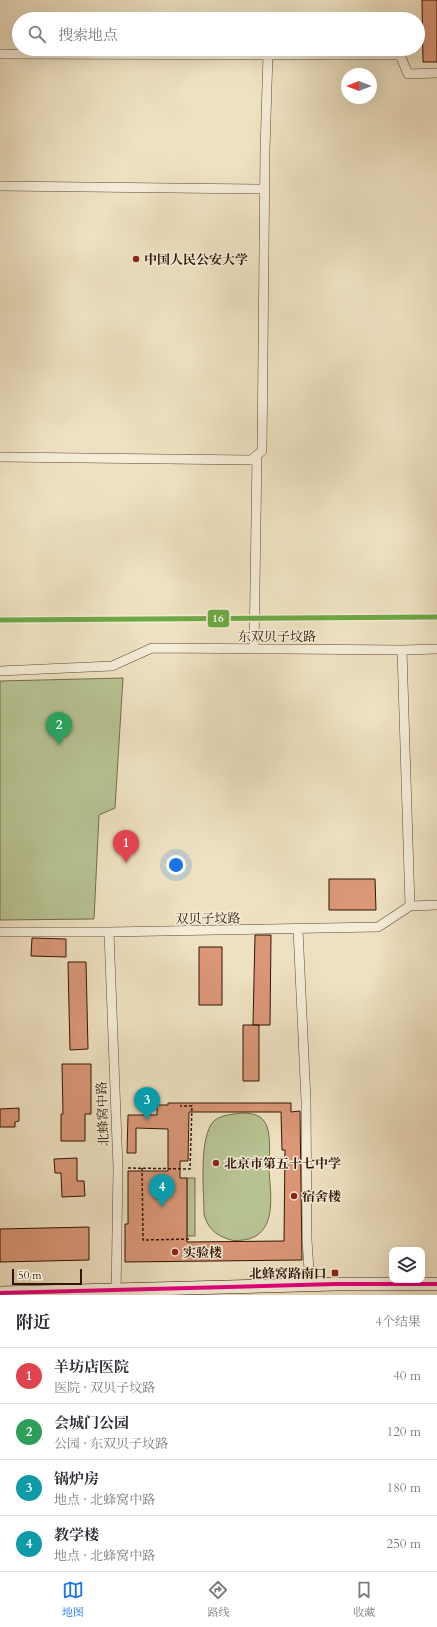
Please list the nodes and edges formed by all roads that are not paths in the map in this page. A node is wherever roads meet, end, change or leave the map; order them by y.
1 (0, 54) edge
2 (12, 54) edge
3 (268, 56) edge
4 (401, 56) edge
5 (437, 73) edge
6 (0, 186) edge
7 (265, 189) junction
8 (257, 456) junction
9 (0, 457) edge
10 (254, 649) junction
11 (437, 649) edge
12 (402, 650) junction
13 (0, 671) edge
14 (437, 905) edge
15 (410, 906) junction
16 (298, 929) junction
17 (0, 932) edge
18 (109, 932) junction
19 (437, 1284) edge
20 (310, 1285) junction
21 (0, 1293) edge
22 (116, 1293) edge

1 - 2 street
3 - 7 street
4 - 5 street
6 - 7 street
7 - 8 street
8 - 9 street
8 - 10 street
10 - 12 street, 东双贝子坟路
10 - 13 street, 东双贝子坟路
11 - 12 street, 东双贝子坟路
12 - 15 street
14 - 15 street
15 - 16 street, 双贝子坟路
16 - 18 street, 双贝子坟路
16 - 20 street
17 - 18 street, 双贝子坟路
18 - 22 street, 北蜂窝中路
19 - 20 street
20 - 22 street
21 - 22 street

